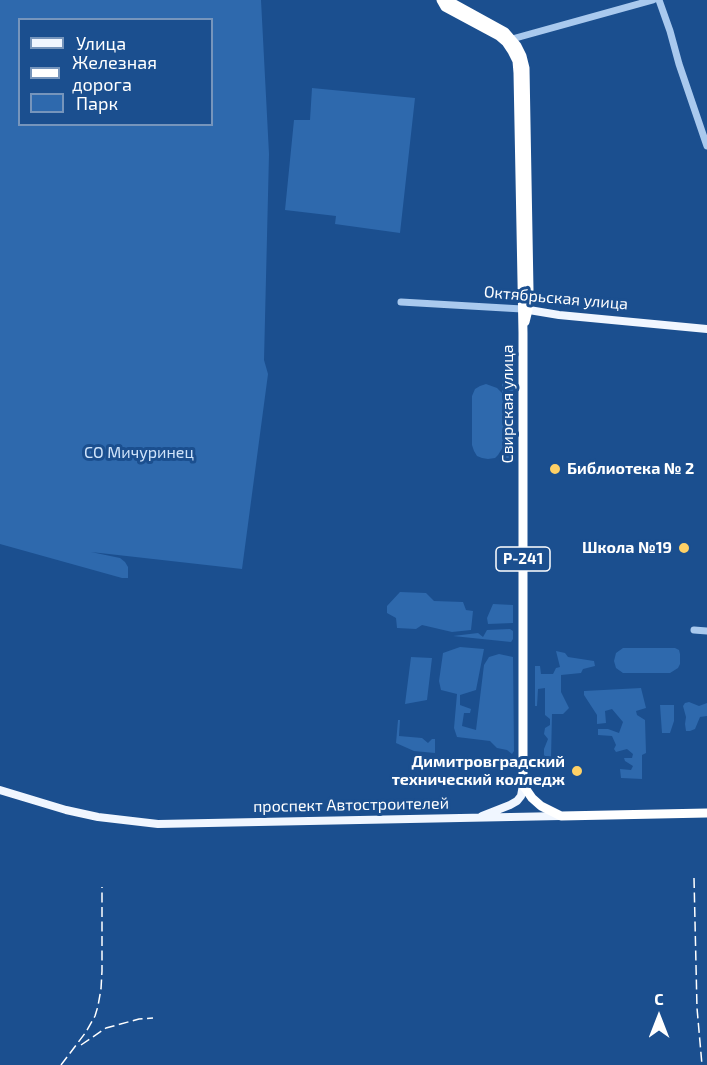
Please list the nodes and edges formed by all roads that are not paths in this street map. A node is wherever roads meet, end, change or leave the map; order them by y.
1 (441, 0) edge
2 (447, 0) edge
3 (653, 0) edge
4 (659, 0) edge
5 (512, 39) junction
6 (707, 146) edge
7 (401, 302) dead end
8 (525, 309) junction
9 (707, 329) edge
10 (694, 630) dead end
11 (707, 631) edge
12 (523, 785) junction
13 (0, 790) edge
14 (707, 813) edge
15 (561, 816) junction
16 (476, 818) junction

1 - 8 highway, Свирская улица / Р-241
2 - 5 highway, Р-241
3 - 5 street
4 - 6 street
5 - 8 highway, Р-241
7 - 8 street, Октябрьская улица
8 - 9 main road, Октябрьская улица
8 - 12 highway, Свирская улица / Р-241
10 - 11 street
12 - 15 highway
12 - 16 main road
13 - 16 main road, проспект Автостроителей
14 - 15 highway, проспект Автостроителей
15 - 16 main road, проспект Автостроителей

